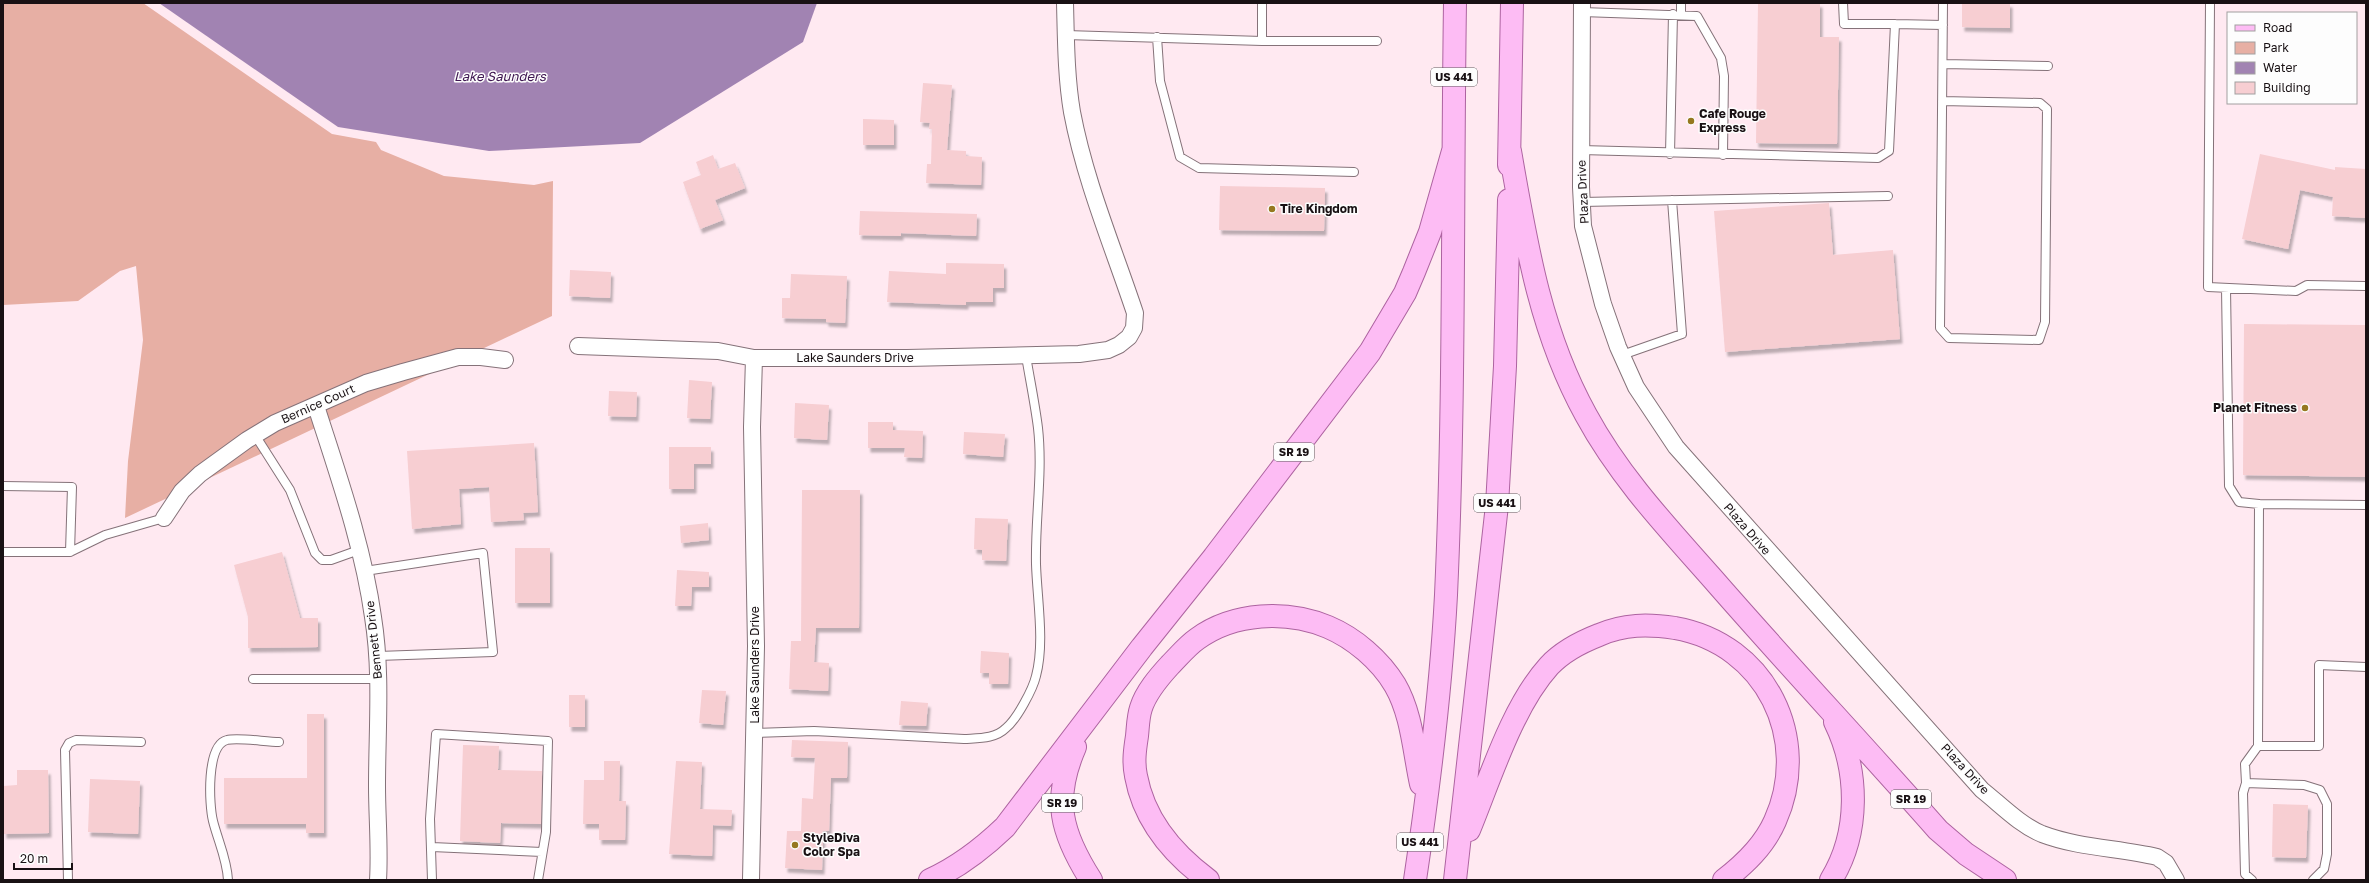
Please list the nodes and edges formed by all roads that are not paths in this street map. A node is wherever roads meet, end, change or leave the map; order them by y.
1 (1065, 3) edge
2 (1262, 3) edge
3 (1455, 3) edge
4 (1512, 3) edge
5 (1681, 3) edge
6 (1843, 3) edge
7 (1943, 3) edge
8 (2210, 3) edge
9 (1582, 7) edge
10 (1677, 15) junction
11 (1894, 24) junction
12 (1943, 25) junction
13 (1066, 35) junction
14 (1157, 37) junction
15 (1262, 41) junction
16 (1377, 41) dead end
17 (1943, 64) junction
18 (2048, 66) dead end
19 (1942, 101) junction
20 (1581, 150) junction
21 (1510, 151) junction
22 (1453, 152) junction
23 (1670, 154) junction
24 (1723, 155) junction
25 (1354, 172) dead end
26 (1888, 196) dead end
27 (1672, 200) junction
28 (1582, 202) junction
29 (2366, 286) edge
30 (2226, 288) junction
31 (578, 346) dead end
32 (1622, 355) junction
33 (1026, 356) junction
34 (754, 358) junction
35 (505, 360) dead end
36 (316, 406) junction
37 (255, 435) junction
38 (3, 486) edge
39 (2259, 504) junction
40 (2366, 505) edge
41 (164, 518) joint
42 (358, 550) junction
43 (3, 552) edge
44 (70, 552) junction
45 (364, 571) junction
46 (378, 656) junction
47 (2366, 667) edge
48 (253, 679) dead end
49 (379, 679) junction
50 (1828, 707) junction
51 (1085, 724) junction
52 (754, 733) junction
53 (141, 742) dead end
54 (279, 742) dead end
55 (2258, 746) junction
56 (2246, 783) junction
57 (1425, 805) junction
58 (432, 846) junction
59 (542, 852) junction
60 (1459, 853) junction
61 (68, 880) edge
62 (228, 880) edge
63 (378, 880) edge
64 (432, 880) edge
65 (538, 880) edge
66 (751, 880) edge
67 (930, 880) edge
68 (1091, 880) edge
69 (1208, 880) edge
70 (1415, 880) edge
71 (1455, 880) edge
72 (1724, 880) edge
73 (1831, 880) edge
74 (2005, 880) edge
75 (2176, 880) edge
76 (2252, 880) edge
77 (2313, 880) edge

1 - 13 street, Lake Saunders Drive
2 - 15 lane
3 - 22 main road, US 441
4 - 21 main road, US 441
5 - 10 lane
6 - 11 lane
7 - 12 lane
8 - 30 lane
9 - 10 lane
9 - 20 street, Plaza Drive
10 - 23 lane
10 - 24 lane
11 - 12 lane
11 - 24 lane
12 - 17 lane
13 - 14 lane
13 - 33 street, Lake Saunders Drive
14 - 15 lane
14 - 25 lane
15 - 16 lane
17 - 18 lane
17 - 19 lane
19 - 19 lane
20 - 23 lane
20 - 28 street, Plaza Drive
21 - 50 main road, SR 19
21 - 60 main road, US 441
22 - 51 main road, SR 19
22 - 57 main road, US 441
23 - 24 lane
26 - 27 lane
27 - 28 lane
27 - 32 lane
28 - 32 street, Plaza Drive
29 - 30 lane
30 - 39 lane
31 - 34 street
32 - 75 street, Plaza Drive
33 - 34 street, Lake Saunders Drive
33 - 52 lane
34 - 52 street, Lake Saunders Drive
35 - 36 street, Bernice Court
36 - 37 street, Bernice Court
36 - 42 street, Bennett Drive
37 - 41 street, Bernice Court
37 - 42 lane
38 - 44 lane
39 - 40 lane
39 - 55 lane
41 - 44 lane
42 - 45 street, Bennett Drive
43 - 44 lane
45 - 46 street, Bennett Drive
45 - 46 lane
46 - 49 street, Bennett Drive
47 - 55 lane
48 - 49 lane
49 - 63 street, Bennett Drive
50 - 73 main road
50 - 74 main road, SR 19
51 - 67 main road
51 - 68 main road, SR 19
52 - 66 street, Lake Saunders Drive
53 - 61 lane
54 - 62 lane
55 - 56 lane
56 - 76 lane
56 - 77 lane
57 - 69 main road
57 - 70 main road, US 441
58 - 59 lane
58 - 59 lane
58 - 64 lane
59 - 65 lane
60 - 71 main road, US 441
60 - 72 main road

